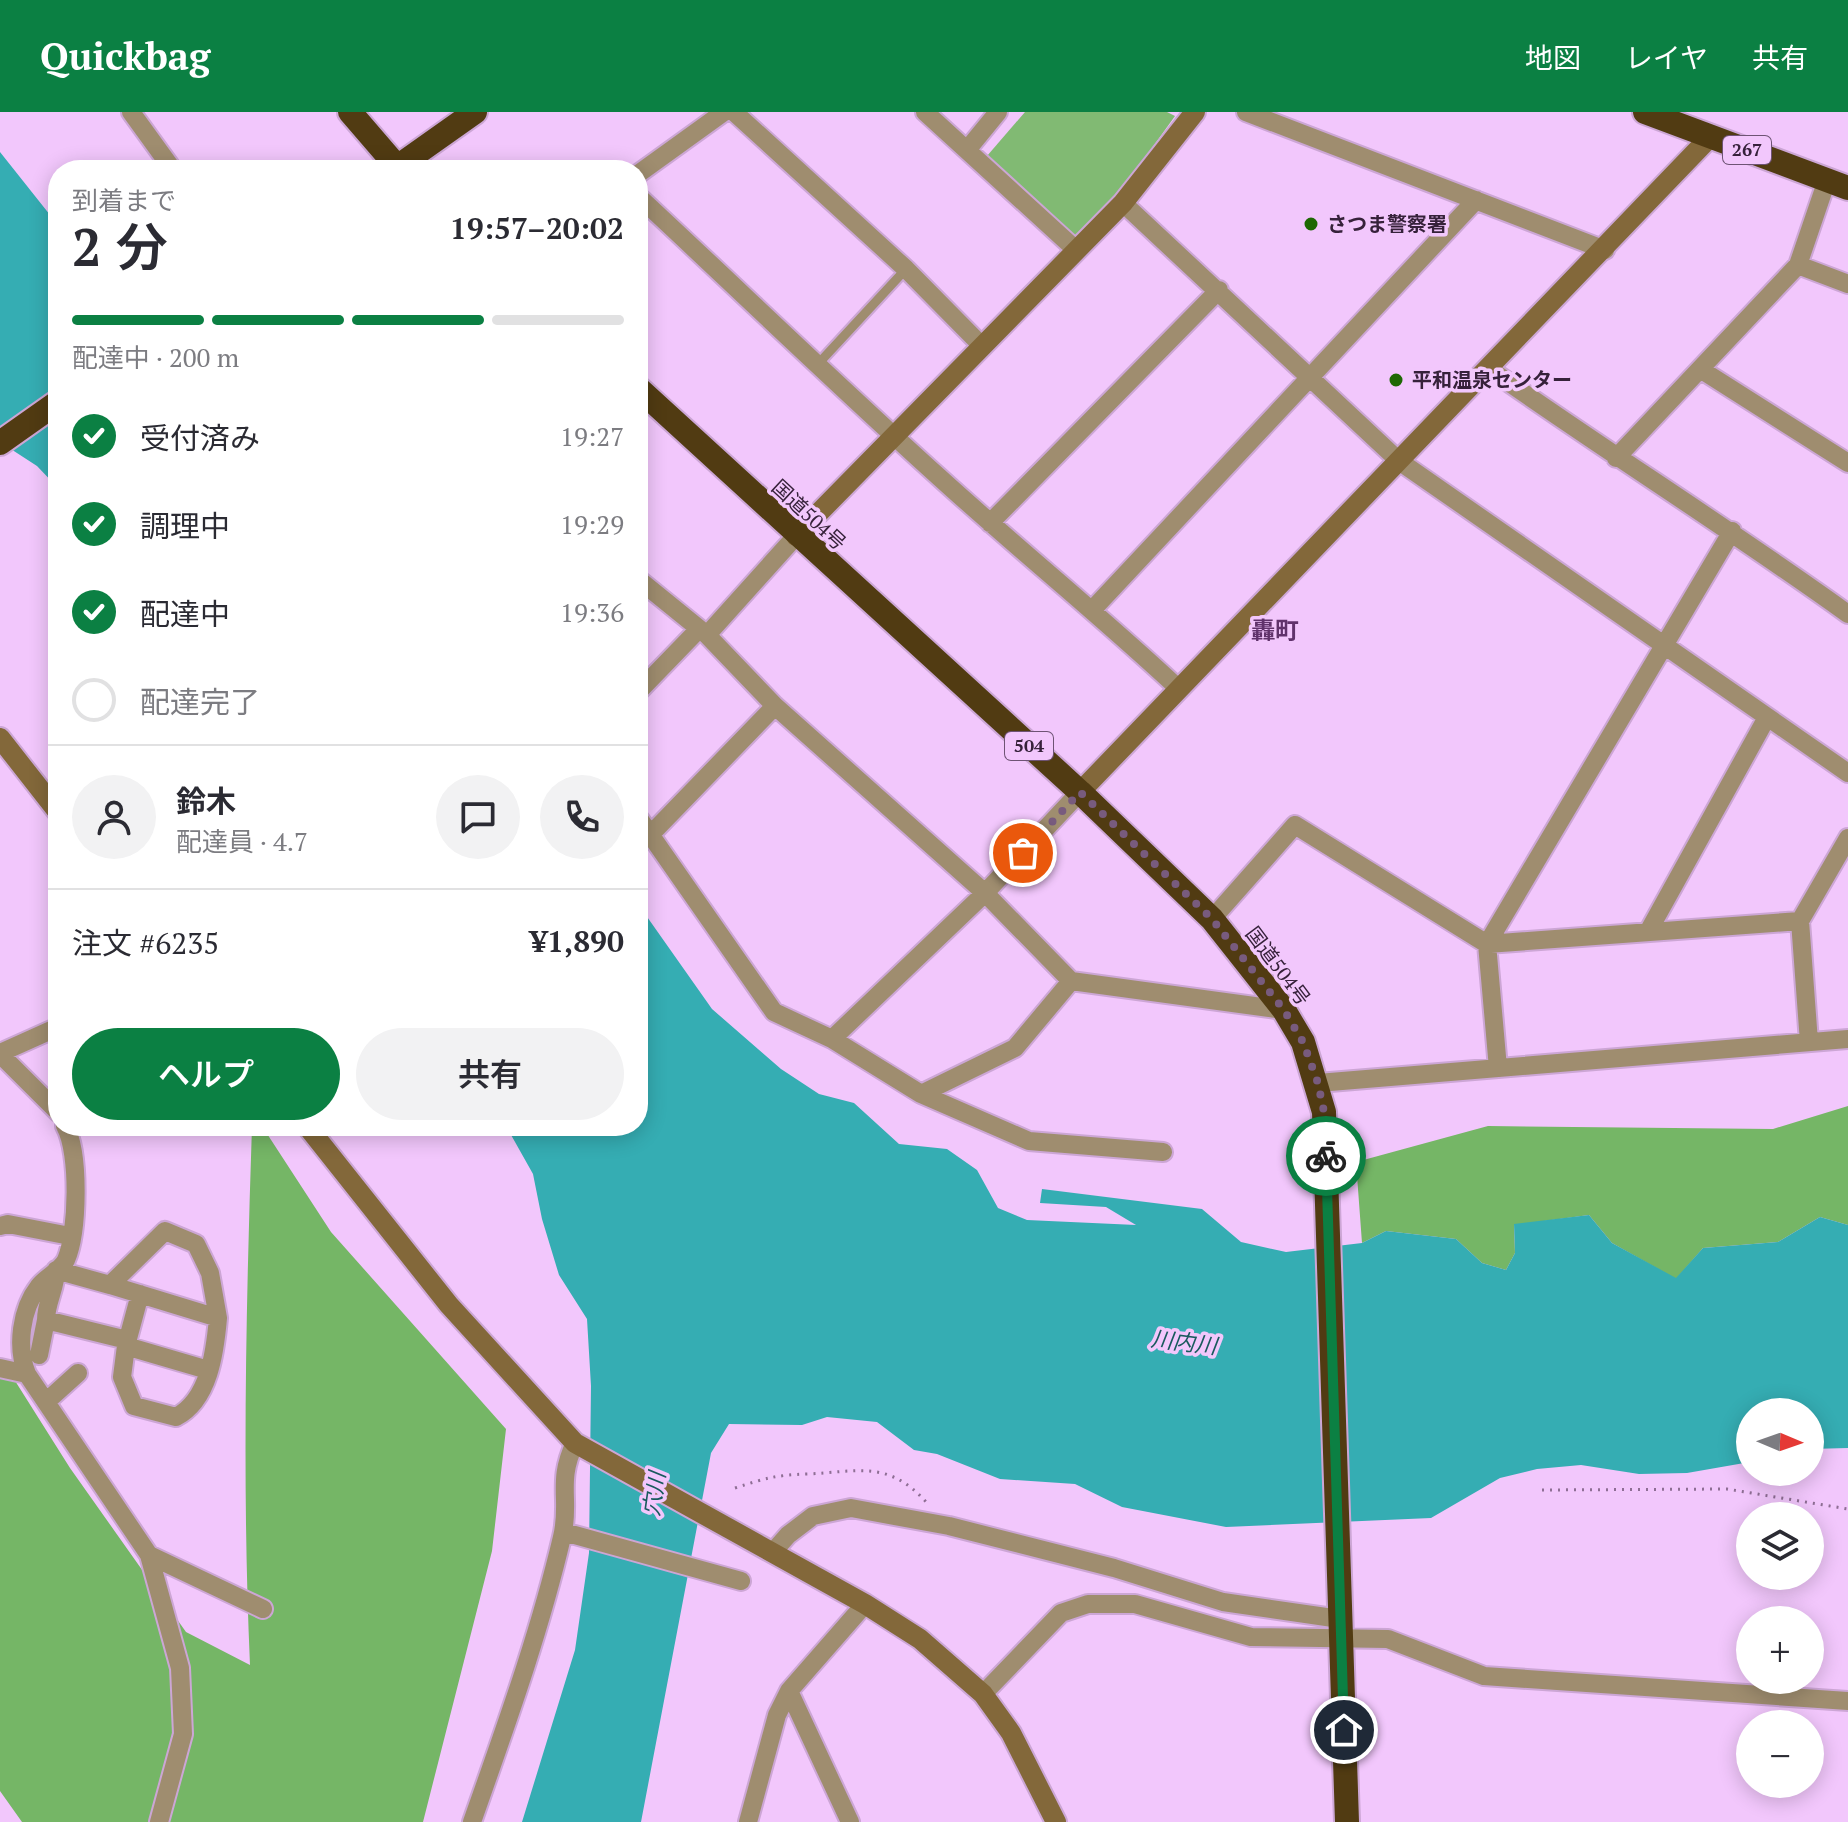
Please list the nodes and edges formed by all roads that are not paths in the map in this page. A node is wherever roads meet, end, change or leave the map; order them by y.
1 (131, 112) edge
2 (350, 112) edge
3 (475, 112) edge
4 (724, 112) edge
5 (734, 112) edge
6 (925, 112) edge
7 (998, 112) edge
8 (1195, 112) edge
9 (1246, 112) edge
10 (1645, 112) edge
11 (1711, 136) junction
12 (967, 150) junction
13 (166, 160) edge
14 (390, 160) edge
15 (409, 160) edge
16 (648, 167) edge
17 (1838, 184) edge
18 (1476, 200) junction
19 (1123, 203) junction
20 (648, 205) edge
21 (1076, 250) junction
22 (1605, 250) junction
23 (1798, 265) junction
24 (906, 269) junction
25 (1848, 284) edge
26 (1219, 290) junction
27 (982, 346) junction
28 (818, 364) junction
29 (1488, 368) junction
30 (1700, 369) junction
31 (1309, 379) junction
32 (648, 397) edge
33 (48, 409) edge
34 (893, 437) junction
35 (0, 443) edge
36 (1616, 458) junction
37 (1399, 461) junction
38 (1848, 463) edge
39 (990, 523) junction
40 (1732, 531) junction
41 (796, 536) junction
42 (648, 587) edge
43 (1094, 608) junction
44 (1848, 614) edge
45 (703, 632) junction
46 (1666, 644) junction
47 (648, 683) edge
48 (1179, 689) junction
49 (775, 706) junction
50 (1766, 719) junction
51 (0, 738) edge
52 (1848, 773) edge
53 (1080, 792) junction
54 (48, 799) edge
55 (648, 828) edge
56 (652, 833) junction
57 (1848, 838) edge
58 (985, 893) junction
59 (1212, 919) junction
60 (1800, 921) junction
61 (1648, 932) junction
62 (1487, 944) junction
63 (1071, 981) junction
64 (1284, 1010) junction
65 (48, 1031) edge
66 (832, 1039) junction
67 (1848, 1039) edge
68 (1809, 1042) junction
69 (0, 1053) edge
70 (1498, 1068) junction
71 (1318, 1083) junction
72 (921, 1094) junction
73 (48, 1105) edge
74 (71, 1136) edge
75 (315, 1136) edge
76 (1163, 1152) dead end
77 (0, 1226) edge
78 (70, 1236) junction
79 (56, 1270) junction
80 (110, 1285) junction
81 (140, 1294) junction
82 (218, 1318) junction
83 (46, 1320) junction
84 (126, 1343) junction
85 (39, 1355) dead end
86 (0, 1368) edge
87 (208, 1370) junction
88 (78, 1373) dead end
89 (27, 1374) junction
90 (47, 1401) junction
91 (575, 1443) junction
92 (570, 1534) junction
93 (773, 1552) junction
94 (149, 1555) junction
95 (741, 1581) dead end
96 (865, 1604) junction
97 (263, 1609) dead end
98 (1340, 1617) junction
99 (789, 1691) junction
100 (983, 1694) junction
101 (1848, 1701) edge
102 (159, 1822) edge
103 (472, 1822) edge
104 (748, 1822) edge
105 (850, 1822) edge
106 (1056, 1822) edge
107 (1347, 1822) edge

1 - 13 street
2 - 14 highway
3 - 15 highway
4 - 16 street
5 - 24 street
6 - 12 street
7 - 12 street
8 - 19 street
9 - 18 street
10 - 11 highway, 267
11 - 17 highway, 267
11 - 22 street
12 - 21 street
17 - 23 street
18 - 22 street
18 - 31 street
19 - 21 street
19 - 26 street
20 - 28 street
21 - 27 street
22 - 29 street
23 - 25 street
23 - 30 street
24 - 27 street
24 - 28 lane
26 - 31 street
26 - 39 street
27 - 34 street
28 - 34 street
29 - 36 street
29 - 37 street
30 - 36 street
30 - 38 street
31 - 37 street
31 - 43 street
32 - 41 highway, 国道504号 / 504
33 - 35 highway
34 - 39 street
34 - 41 street
36 - 40 street
37 - 46 street
37 - 48 street
39 - 43 street
40 - 44 street
40 - 46 street
41 - 45 street
41 - 53 highway, 国道504号 / 504
42 - 45 street
43 - 48 street
45 - 47 street
45 - 49 street
46 - 50 street
46 - 62 street
48 - 53 street
49 - 56 street
49 - 58 street
50 - 52 street
50 - 61 street
51 - 54 street
53 - 58 street
53 - 59 highway, 国道504号 / 504
55 - 56 street
56 - 66 street
57 - 60 street
58 - 63 street
58 - 66 street
59 - 62 street
59 - 64 highway, 国道504号 / 504
60 - 61 street
60 - 68 street
61 - 62 street
62 - 70 street
63 - 64 street
63 - 72 street
64 - 71 highway, 国道504号 / 504
65 - 69 street
66 - 72 street
67 - 68 street
68 - 70 street
69 - 73 street
70 - 71 street
71 - 98 highway, 国道504号 / 504
72 - 76 street
74 - 78 street
75 - 91 street
77 - 78 street
78 - 79 street
79 - 80 street
79 - 83 street
79 - 89 street
80 - 81 street
80 - 82 street
81 - 82 street
81 - 84 street
82 - 87 street
83 - 84 street
83 - 85 street
84 - 87 street
84 - 87 street
86 - 89 street
88 - 90 street
89 - 90 street
90 - 94 street
91 - 92 street
91 - 93 street
92 - 95 street
92 - 103 street
93 - 96 street
93 - 98 street
94 - 97 street
94 - 102 street
96 - 99 street
96 - 100 street
98 - 100 street
98 - 101 street
98 - 107 highway, 国道504号 / 504
99 - 104 street
99 - 105 street
100 - 106 street

